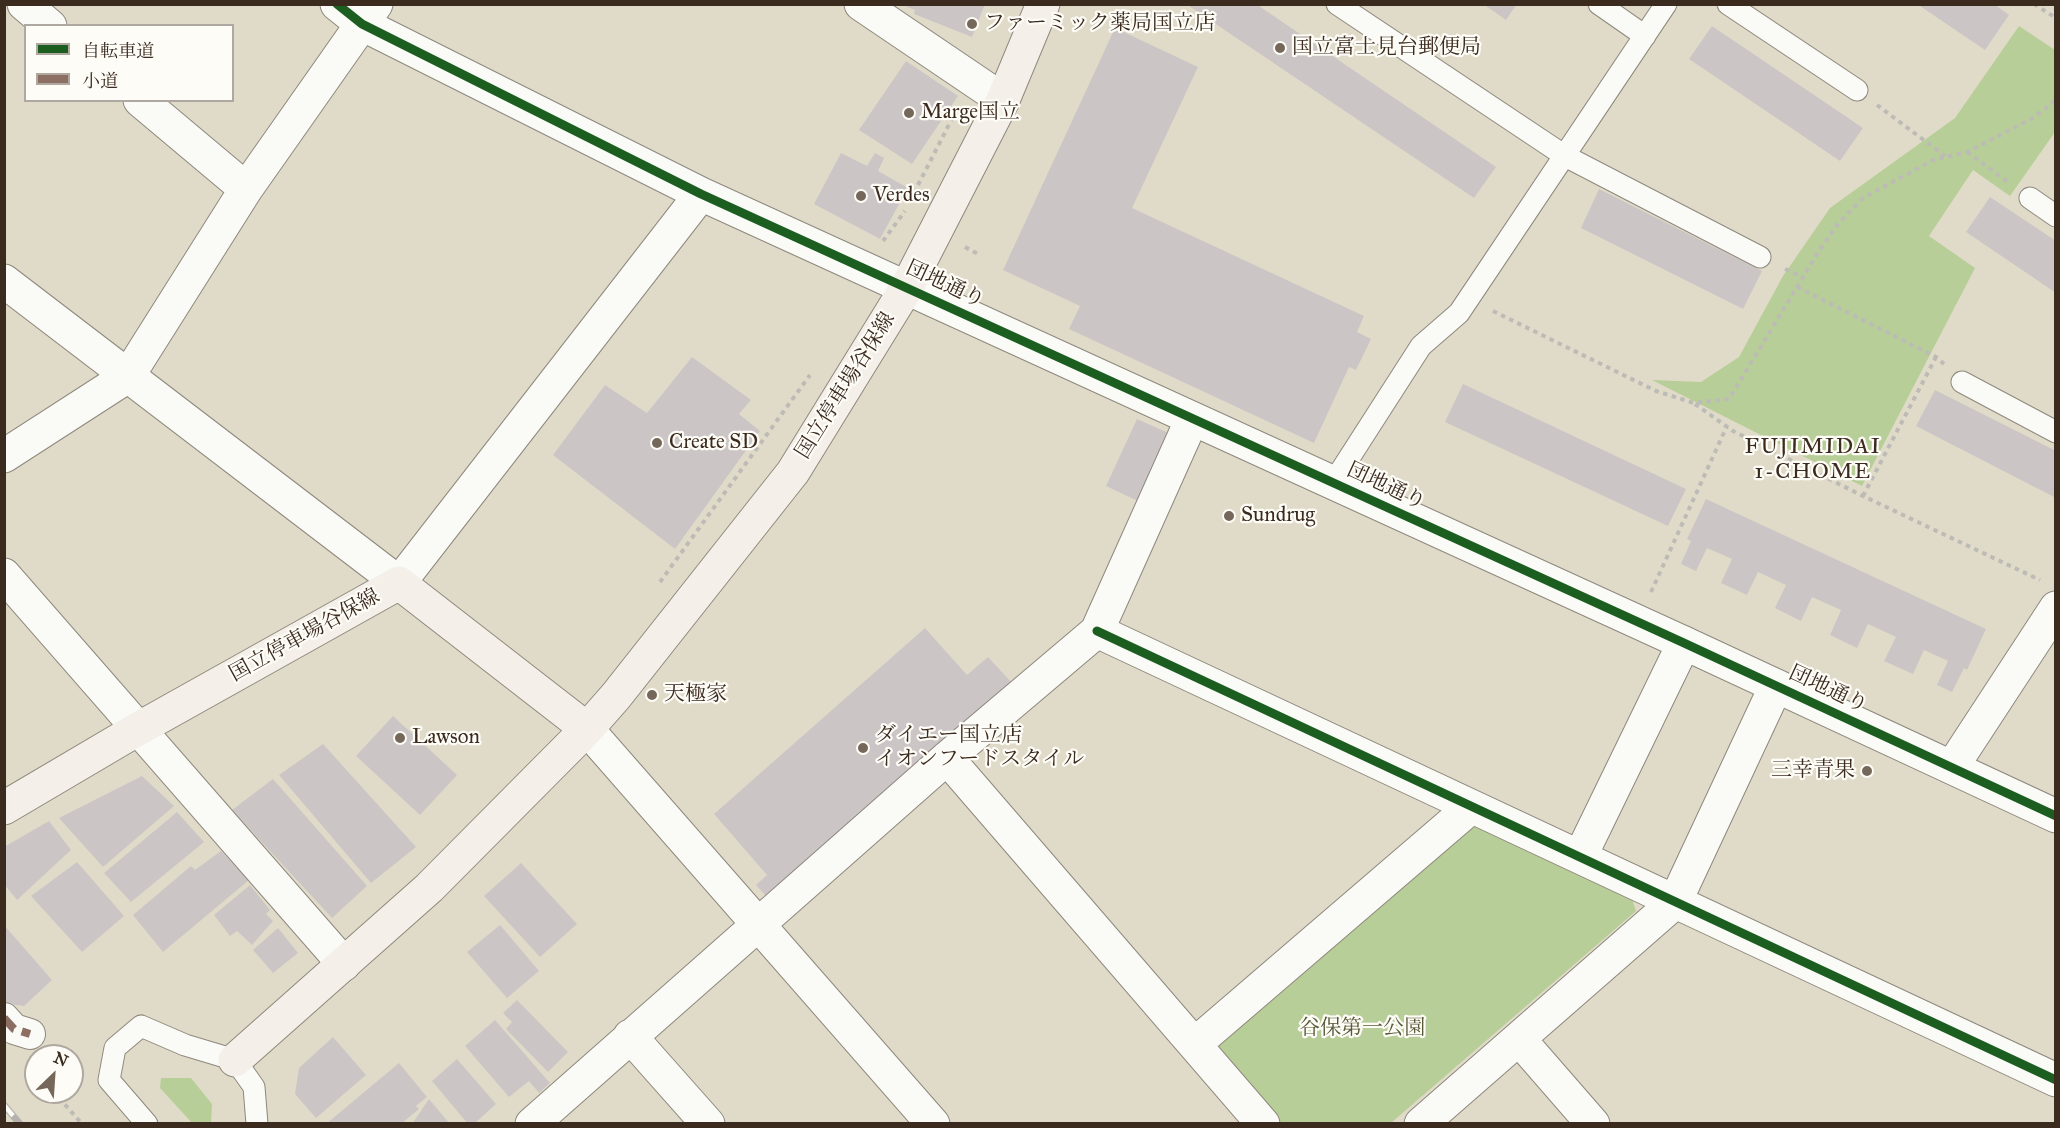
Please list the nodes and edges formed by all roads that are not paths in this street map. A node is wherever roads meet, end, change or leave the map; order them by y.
1 (24, 4) edge
2 (337, 4) edge
3 (861, 4) edge
4 (1043, 4) edge
5 (1337, 4) edge
6 (1599, 4) edge
7 (1666, 4) edge
8 (1728, 4) edge
9 (369, 14) edge
10 (48, 24) edge
11 (1645, 36) junction
12 (1857, 90) road end
13 (1003, 100) junction
14 (142, 102) edge
15 (1565, 156) junction
16 (246, 189) junction
17 (701, 194) junction
18 (2030, 198) road end
19 (2055, 216) edge
20 (1760, 257) dead end
21 (4, 281) edge
22 (907, 287) junction
23 (128, 376) junction
24 (1962, 382) dead end
25 (1192, 419) junction
26 (2055, 432) edge
27 (4, 456) edge
28 (1333, 483) junction
29 (4, 575) edge
30 (399, 583) junction
31 (2050, 612) edge
32 (1097, 631) junction
33 (1684, 643) junction
34 (1776, 686) junction
35 (138, 729) junction
36 (587, 729) junction
37 (947, 758) junction
38 (1952, 767) junction
39 (1471, 807) junction
40 (4, 808) edge
41 (2055, 816) edge
42 (1580, 857) junction
43 (1675, 902) junction
44 (758, 924) junction
45 (344, 964) junction
46 (4, 1018) edge
47 (30, 1035) dead end
48 (630, 1036) junction
49 (1519, 1039) junction
50 (1195, 1044) junction
51 (235, 1060) junction
52 (2055, 1080) edge
53 (147, 1124) edge
54 (257, 1124) edge
55 (532, 1124) edge
56 (708, 1124) edge
57 (933, 1124) edge
58 (1263, 1124) edge
59 (1421, 1124) edge
60 (1593, 1124) edge

1 - 10 street
2 - 9 street, 団地通り
3 - 13 street
4 - 13 main road, 国立停車場谷保線
5 - 15 lane
6 - 11 lane
7 - 11 lane
8 - 12 lane
9 - 16 street
9 - 17 street, 団地通り
11 - 15 lane
13 - 22 main road, 国立停車場谷保線
14 - 16 street
15 - 20 lane
15 - 28 lane
16 - 23 street
17 - 22 street, 団地通り
17 - 30 street
18 - 19 lane
21 - 23 street
22 - 25 street, 団地通り
22 - 36 main road, 国立停車場谷保線
23 - 27 street
23 - 30 street
24 - 26 lane
25 - 28 street, 団地通り
25 - 32 street
28 - 33 street, 団地通り
29 - 35 street
30 - 35 main road, 国立停車場谷保線
30 - 36 main road, 国立停車場谷保線
31 - 38 street
32 - 37 street
32 - 39 street
33 - 34 street, 団地通り
33 - 42 street
34 - 38 street, 団地通り
34 - 43 street
35 - 40 main road, 国立停車場谷保線
35 - 45 street
36 - 44 street
36 - 45 main road, 国立停車場谷保線
37 - 44 street
37 - 50 street
38 - 41 street, 団地通り
39 - 42 street
39 - 50 street
42 - 43 street
43 - 49 street
43 - 52 street
44 - 48 street
44 - 57 street
45 - 51 main road, 国立停車場谷保線
46 - 47 street
48 - 55 street
48 - 56 street
49 - 59 street
49 - 60 street
50 - 58 street
51 - 53 lane
51 - 54 lane

